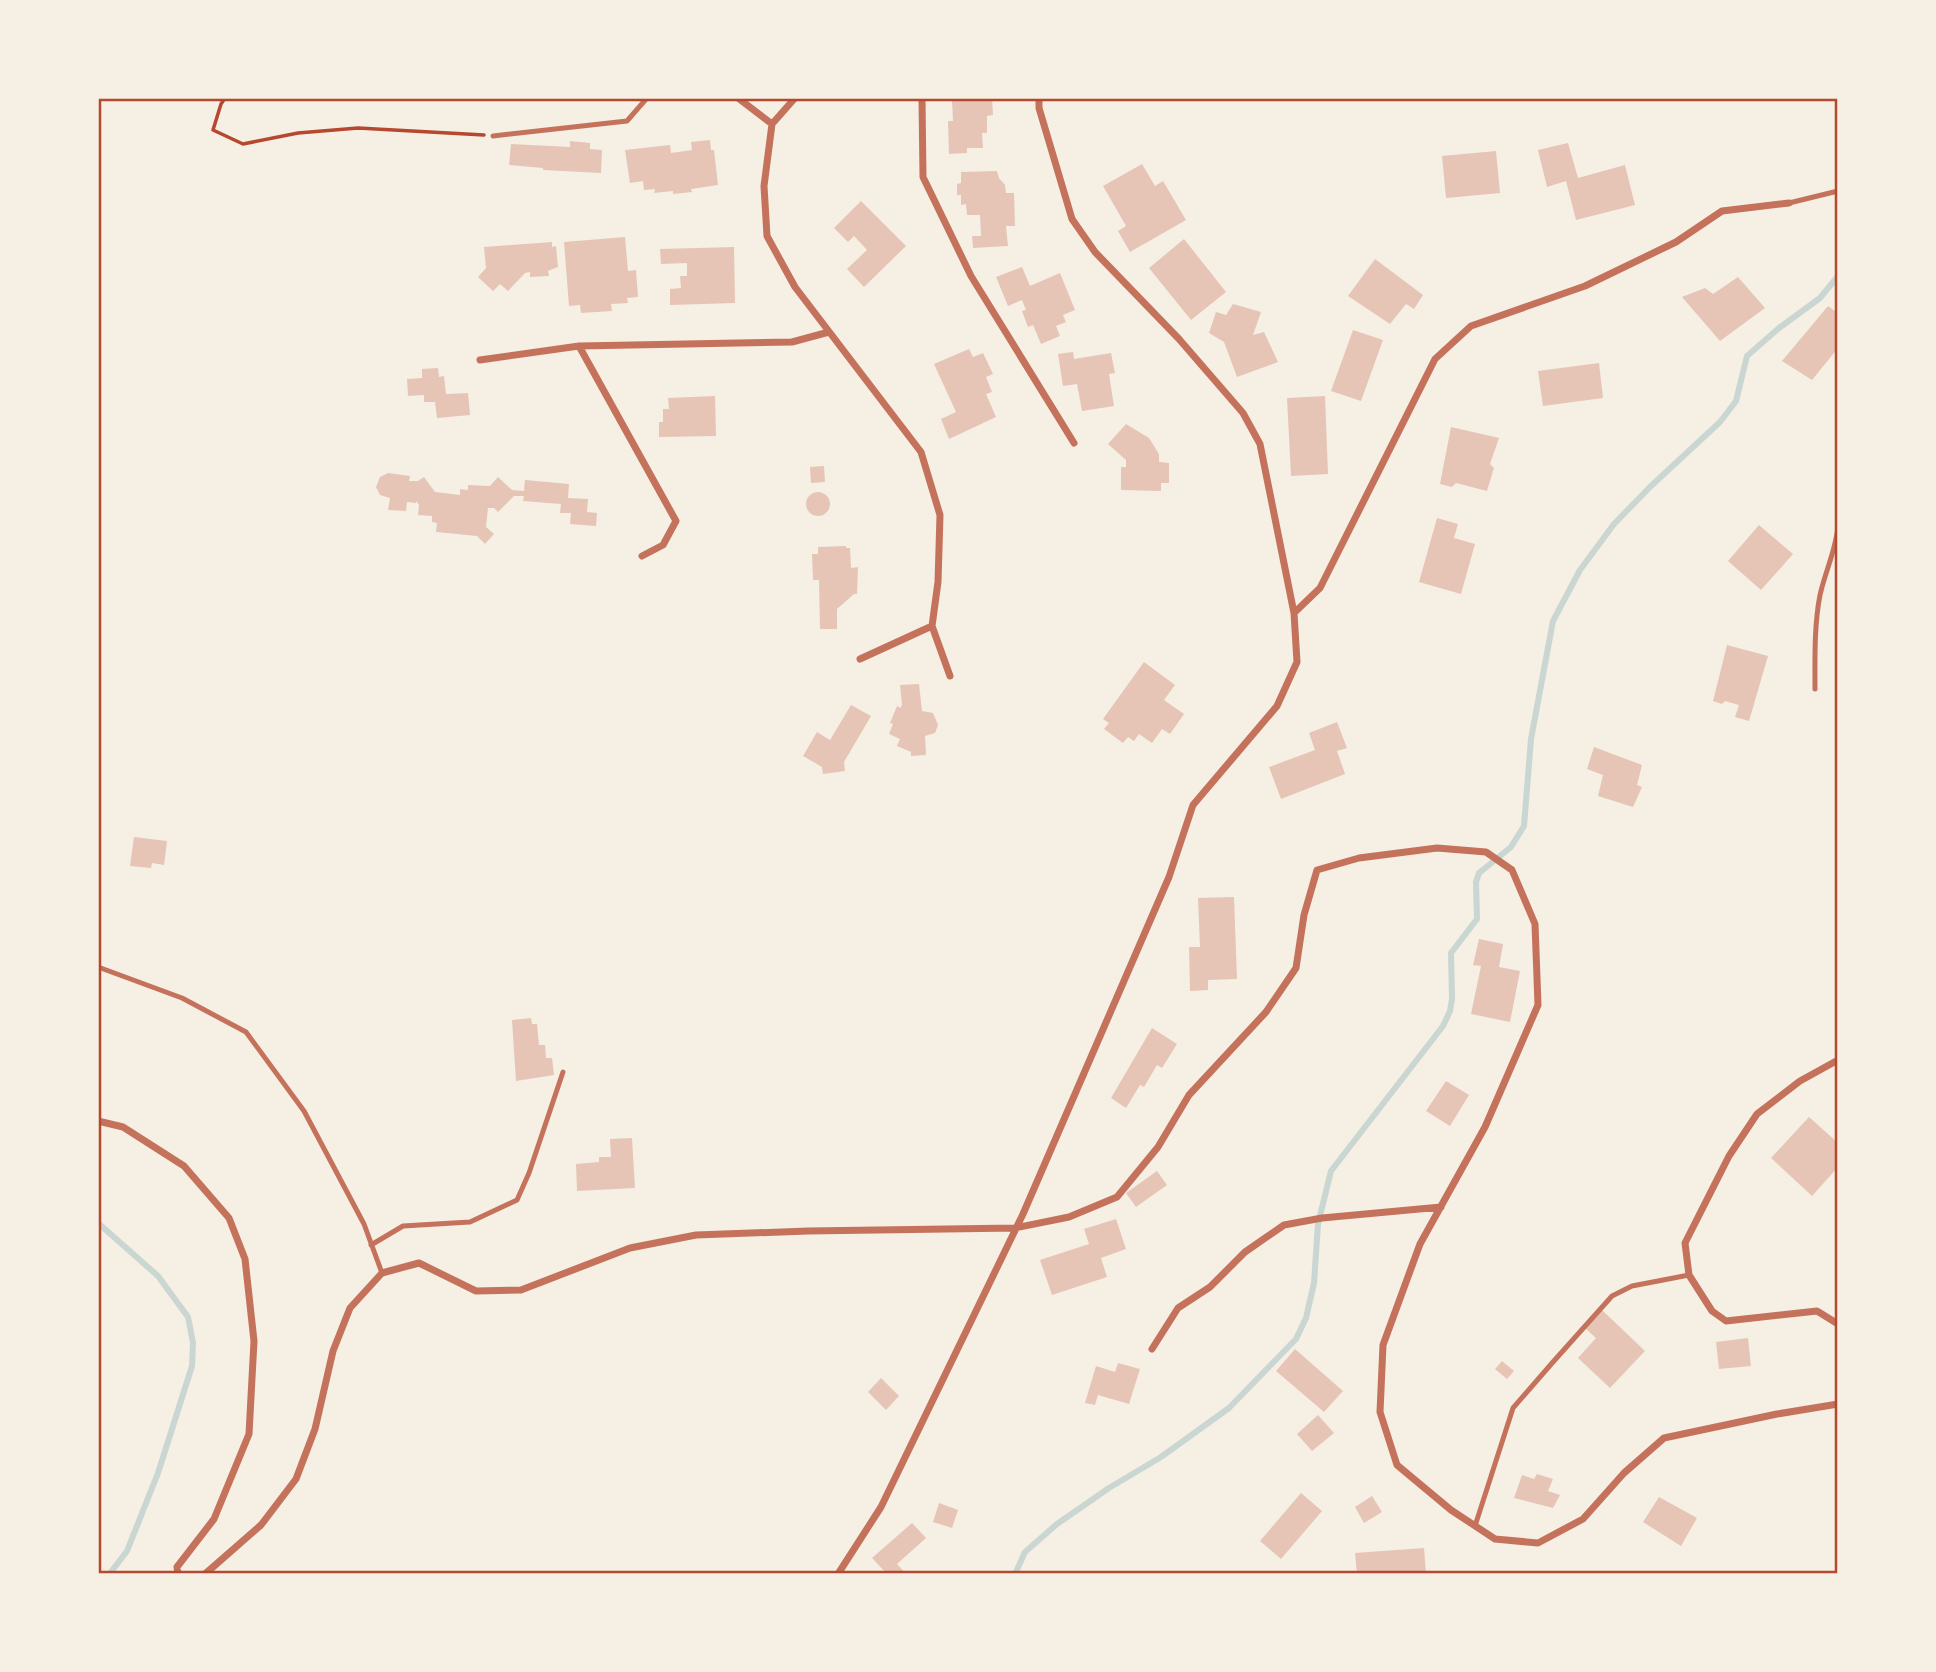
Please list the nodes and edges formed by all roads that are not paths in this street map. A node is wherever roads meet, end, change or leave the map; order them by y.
1 (647, 98) edge
2 (737, 98) edge
3 (795, 98) edge
4 (922, 98) edge
5 (1040, 98) edge
6 (772, 124) junction
7 (493, 136) road end
8 (1838, 191) edge
9 (1789, 203) joint
10 (829, 332) junction
11 (579, 346) junction
12 (480, 360) dead end
13 (1074, 443) dead end
14 (1838, 526) edge
15 (642, 556) dead end
16 (1294, 613) junction
17 (932, 626) junction
18 (860, 659) dead end
19 (950, 676) dead end
20 (1815, 689) dead end
21 (98, 967) edge
22 (1838, 1060) edge
23 (563, 1072) dead end
24 (98, 1121) edge
25 (1441, 1207) junction
26 (1015, 1228) junction
27 (371, 1245) junction
28 (382, 1273) junction
29 (1689, 1275) junction
30 (1838, 1324) edge
31 (1152, 1349) dead end
32 (1838, 1404) edge
33 (1475, 1526) junction
34 (178, 1574) edge
35 (205, 1574) edge
36 (838, 1574) edge

1 - 7 lane
2 - 6 street
3 - 6 street
4 - 13 street
5 - 16 street
6 - 10 street
8 - 9 lane
9 - 16 street
10 - 11 street
10 - 17 street
11 - 12 street
11 - 15 street
14 - 20 lane
16 - 26 street
17 - 18 street
17 - 19 street
21 - 27 lane
22 - 29 street
23 - 27 lane
24 - 34 street
25 - 26 street
25 - 31 street
25 - 33 street
26 - 28 street
26 - 36 street
27 - 28 lane
28 - 35 street
29 - 30 street
29 - 33 lane
32 - 33 street

